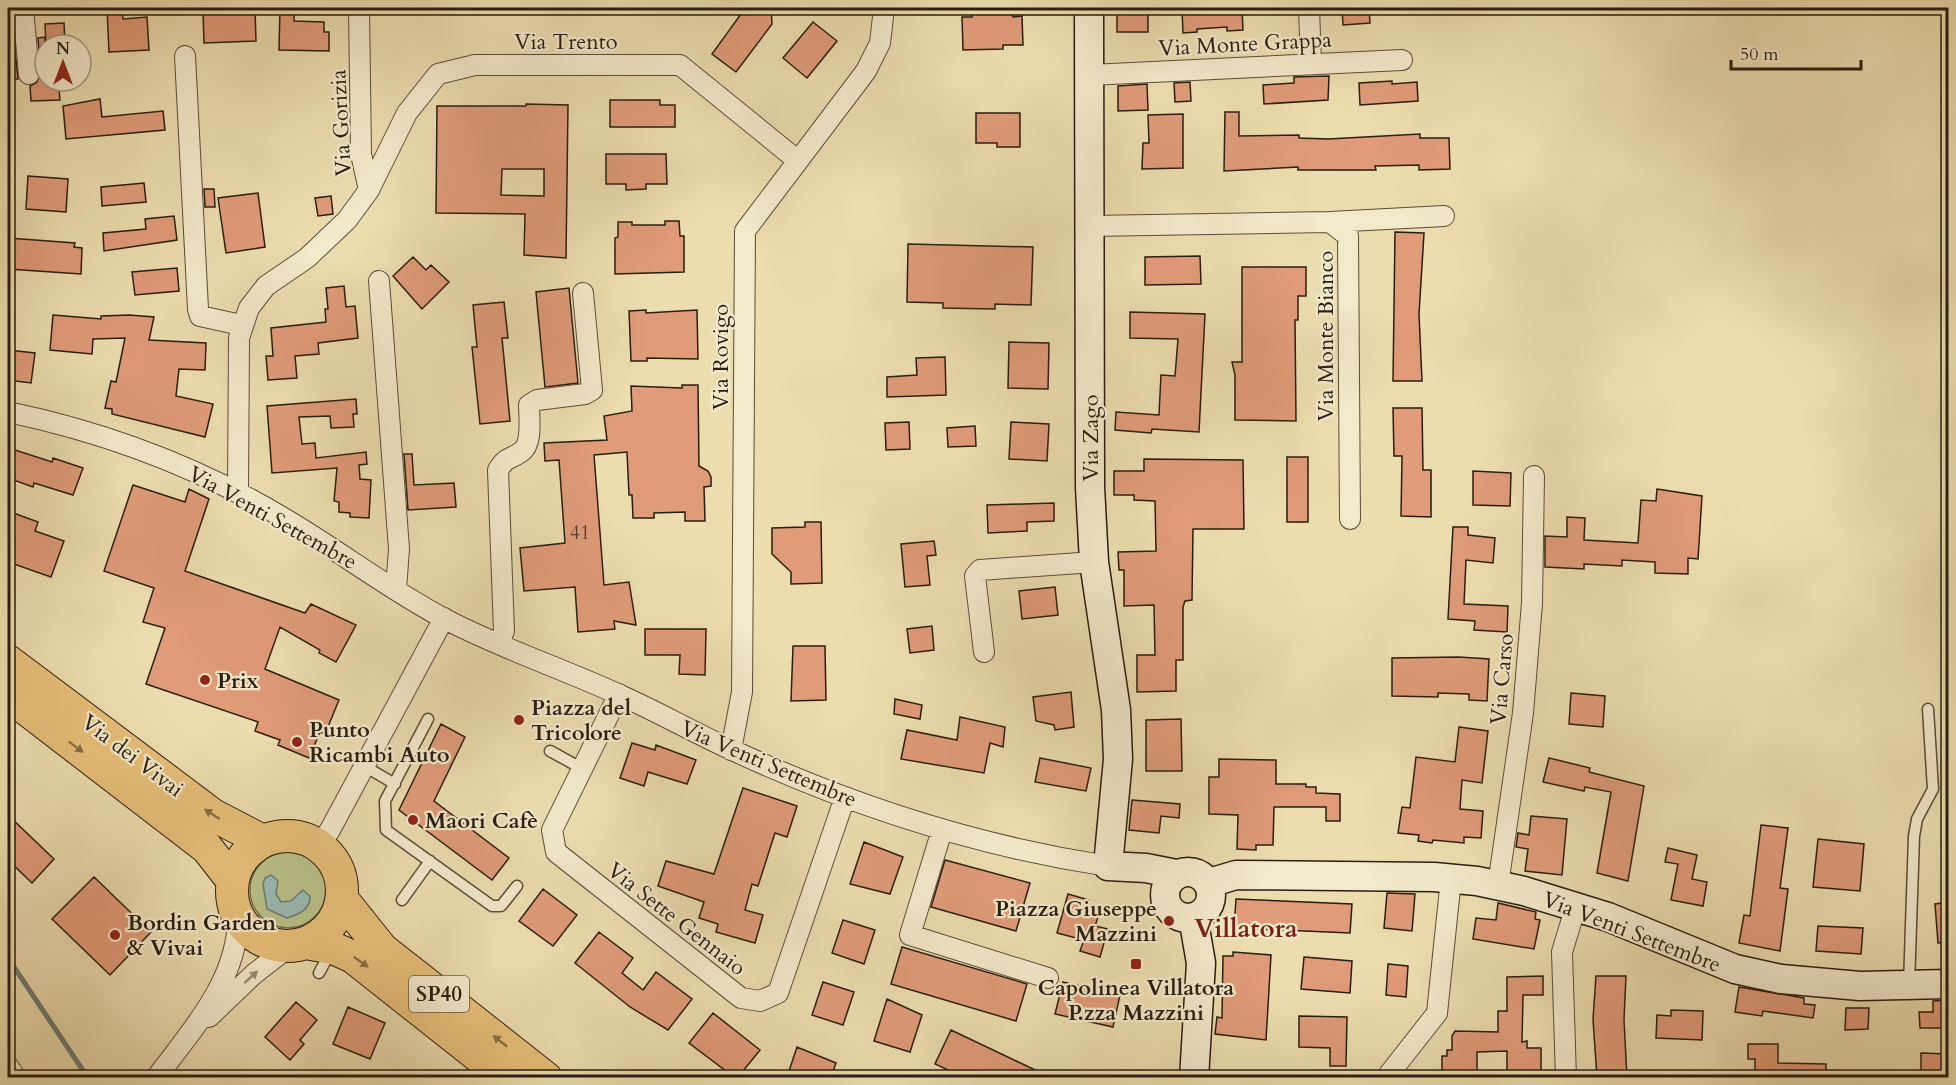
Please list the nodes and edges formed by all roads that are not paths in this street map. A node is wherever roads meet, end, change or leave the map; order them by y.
1 (22, 8) edge
2 (359, 8) edge
3 (884, 8) edge
4 (1089, 8) edge
5 (1309, 8) edge
6 (186, 56) dead end
7 (1402, 60) dead end
8 (1311, 64) junction
9 (29, 74) dead end
10 (1090, 75) junction
11 (797, 160) junction
12 (369, 190) junction
13 (1444, 216) dead end
14 (1330, 222) junction
15 (1090, 226) junction
16 (380, 281) dead end
17 (583, 293) dead end
18 (241, 325) junction
19 (8, 412) edge
20 (1534, 476) dead end
21 (238, 492) junction
22 (1350, 519) dead end
23 (1094, 562) junction
24 (396, 589) junction
25 (444, 618) junction
26 (499, 644) junction
27 (984, 652) dead end
28 (8, 661) edge
29 (619, 694) junction
30 (8, 695) edge
31 (1928, 709) dead end
32 (428, 719) dead end
33 (731, 750) junction
34 (550, 751) dead end
35 (364, 766) junction
36 (583, 769) junction
37 (395, 784) junction
38 (845, 797) junction
39 (942, 830) junction
40 (263, 841) junction
41 (319, 846) junction
42 (429, 861) junction
43 (1108, 866) junction
44 (1451, 879) junction
45 (232, 880) junction
46 (1209, 883) junction
47 (1498, 885) junction
48 (517, 886) dead end
49 (1170, 887) junction
50 (342, 900) junction
51 (402, 900) dead end
52 (1575, 906) junction
53 (238, 917) junction
54 (1193, 917) junction
55 (312, 953) junction
56 (1048, 978) dead end
57 (1948, 984) edge
58 (1909, 986) junction
59 (192, 1030) junction
60 (8, 1066) edge
61 (16, 1077) edge
62 (156, 1077) edge
63 (506, 1077) edge
64 (546, 1077) edge
65 (1194, 1077) edge
66 (1386, 1077) edge
67 (1566, 1077) edge

1 - 9 street
2 - 12 street, Via Gorizia
3 - 11 street, Via Rovigo
4 - 10 street, Via Zago
5 - 8 street
6 - 18 street
7 - 8 street, Via Monte Grappa
8 - 10 street, Via Monte Grappa
10 - 15 street, Via Zago
11 - 12 street, Via Trento
11 - 33 street, Via Rovigo
12 - 18 street, Via Gorizia
13 - 14 street
14 - 15 street, Via Monte Bianco
14 - 22 street, Via Monte Bianco
15 - 23 street, Via Zago
16 - 24 street
17 - 26 street
18 - 21 street, Via Gorizia
19 - 21 street, Via Venti Settembre
20 - 47 street, Via Carso
21 - 24 street, Via Venti Settembre
23 - 27 street
23 - 43 street, Via Zago
24 - 25 street, Via Venti Settembre
25 - 26 street, Via Venti Settembre
25 - 35 street
26 - 29 street, Via Venti Settembre
40 -> 28 main road, Via dei Vivai
29 - 33 street, Via Venti Settembre
29 - 36 street, Via Sette Gennaio
30 -> 45 main road, Via dei Vivai
31 - 58 lane
32 - 37 lane
33 - 38 street, Via Venti Settembre
34 - 36 lane
35 - 37 lane
35 - 41 street
36 - 38 street, Via Sette Gennaio
37 - 42 lane
38 - 39 street, Via Venti Settembre
39 - 43 street, Via Venti Settembre
39 - 56 street
40 - 41 main road
40 - 45 main road
41 - 50 main road
42 - 48 lane
42 - 51 lane
43 - 49 street
44 - 46 street, Via Venti Settembre
44 - 47 street, Via Venti Settembre
44 - 66 street
45 - 53 main road
46 - 49 street
46 - 54 street
47 - 52 street, Via Venti Settembre
49 - 54 street
50 - 55 main road
64 -> 50 main road, SP40
52 - 58 street, Via Venti Settembre
52 - 67 street
53 - 55 main road, SP40
53 - 59 street
54 - 65 street
59 -> 55 street
55 -> 63 main road, SP40
57 - 58 street, Via Venti Settembre
59 - 62 street
60 - 61 street

